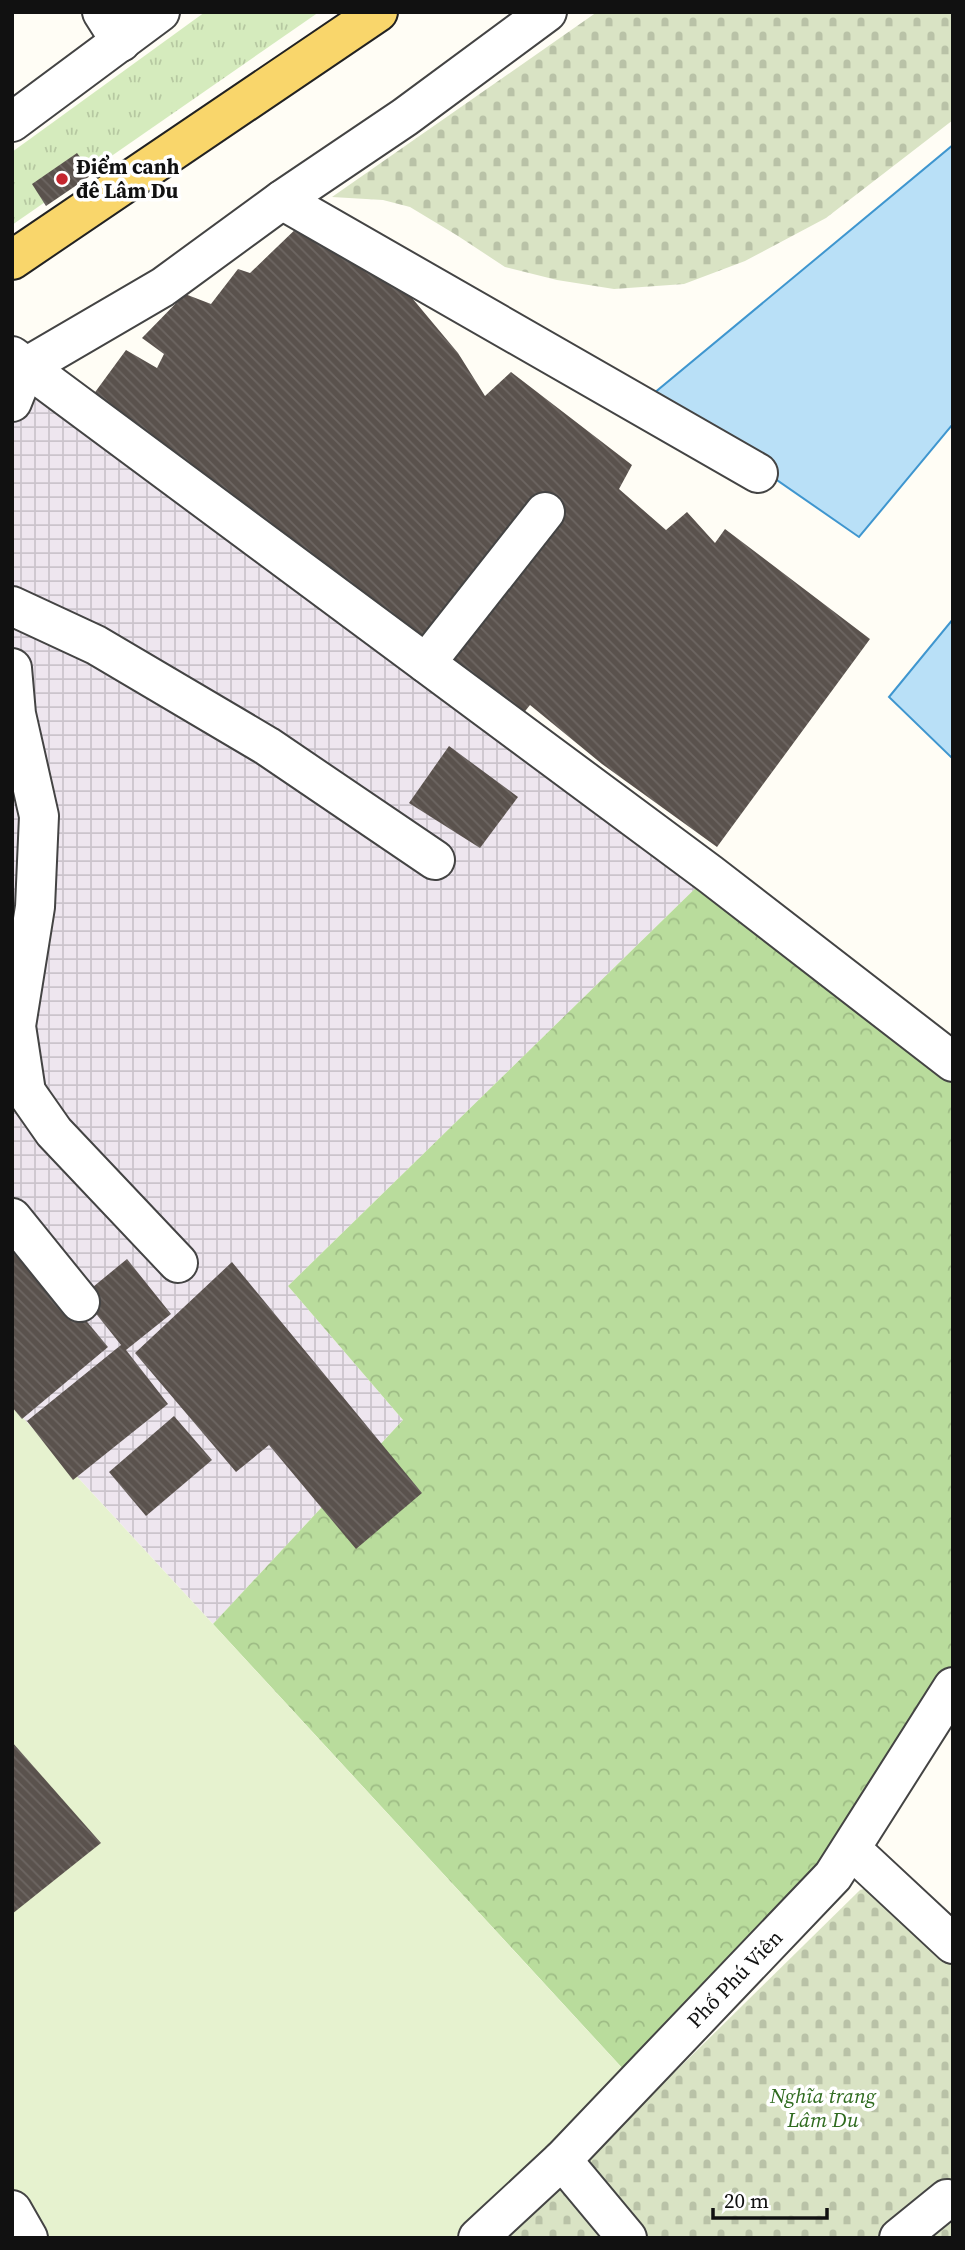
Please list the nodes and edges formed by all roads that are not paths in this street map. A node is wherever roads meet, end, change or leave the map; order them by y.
1 (160, 12) edge
2 (378, 12) edge
3 (547, 12) edge
4 (111, 27) edge
5 (12, 122) edge
6 (282, 200) junction
7 (12, 260) edge
8 (19, 361) edge
9 (12, 402) edge
10 (758, 473) dead end
11 (545, 512) dead end
12 (12, 606) edge
13 (426, 663) junction
14 (12, 668) edge
15 (435, 860) dead end
16 (953, 1062) edge
17 (19, 1084) edge
18 (12, 1218) edge
19 (178, 1264) dead end
20 (80, 1302) dead end
21 (953, 1687) edge
22 (851, 1849) junction
23 (953, 1944) edge
24 (562, 2160) junction
25 (947, 2199) dead end
26 (12, 2210) edge
27 (28, 2238) edge
28 (478, 2238) edge
29 (627, 2238) edge
30 (899, 2238) edge

1 - 4 street
2 - 7 main road
3 - 6 street
4 - 5 street
6 - 8 street
6 - 10 street
8 - 9 street
8 - 13 street
11 - 13 street
12 - 15 street
13 - 16 street
14 - 17 street
17 - 19 street
18 - 20 street
21 - 22 street, Phố Phú Viên
22 - 23 street
22 - 24 street, Phố Phú Viên
24 - 28 street, Phố Phú Viên
24 - 29 street
25 - 30 street
26 - 27 street

